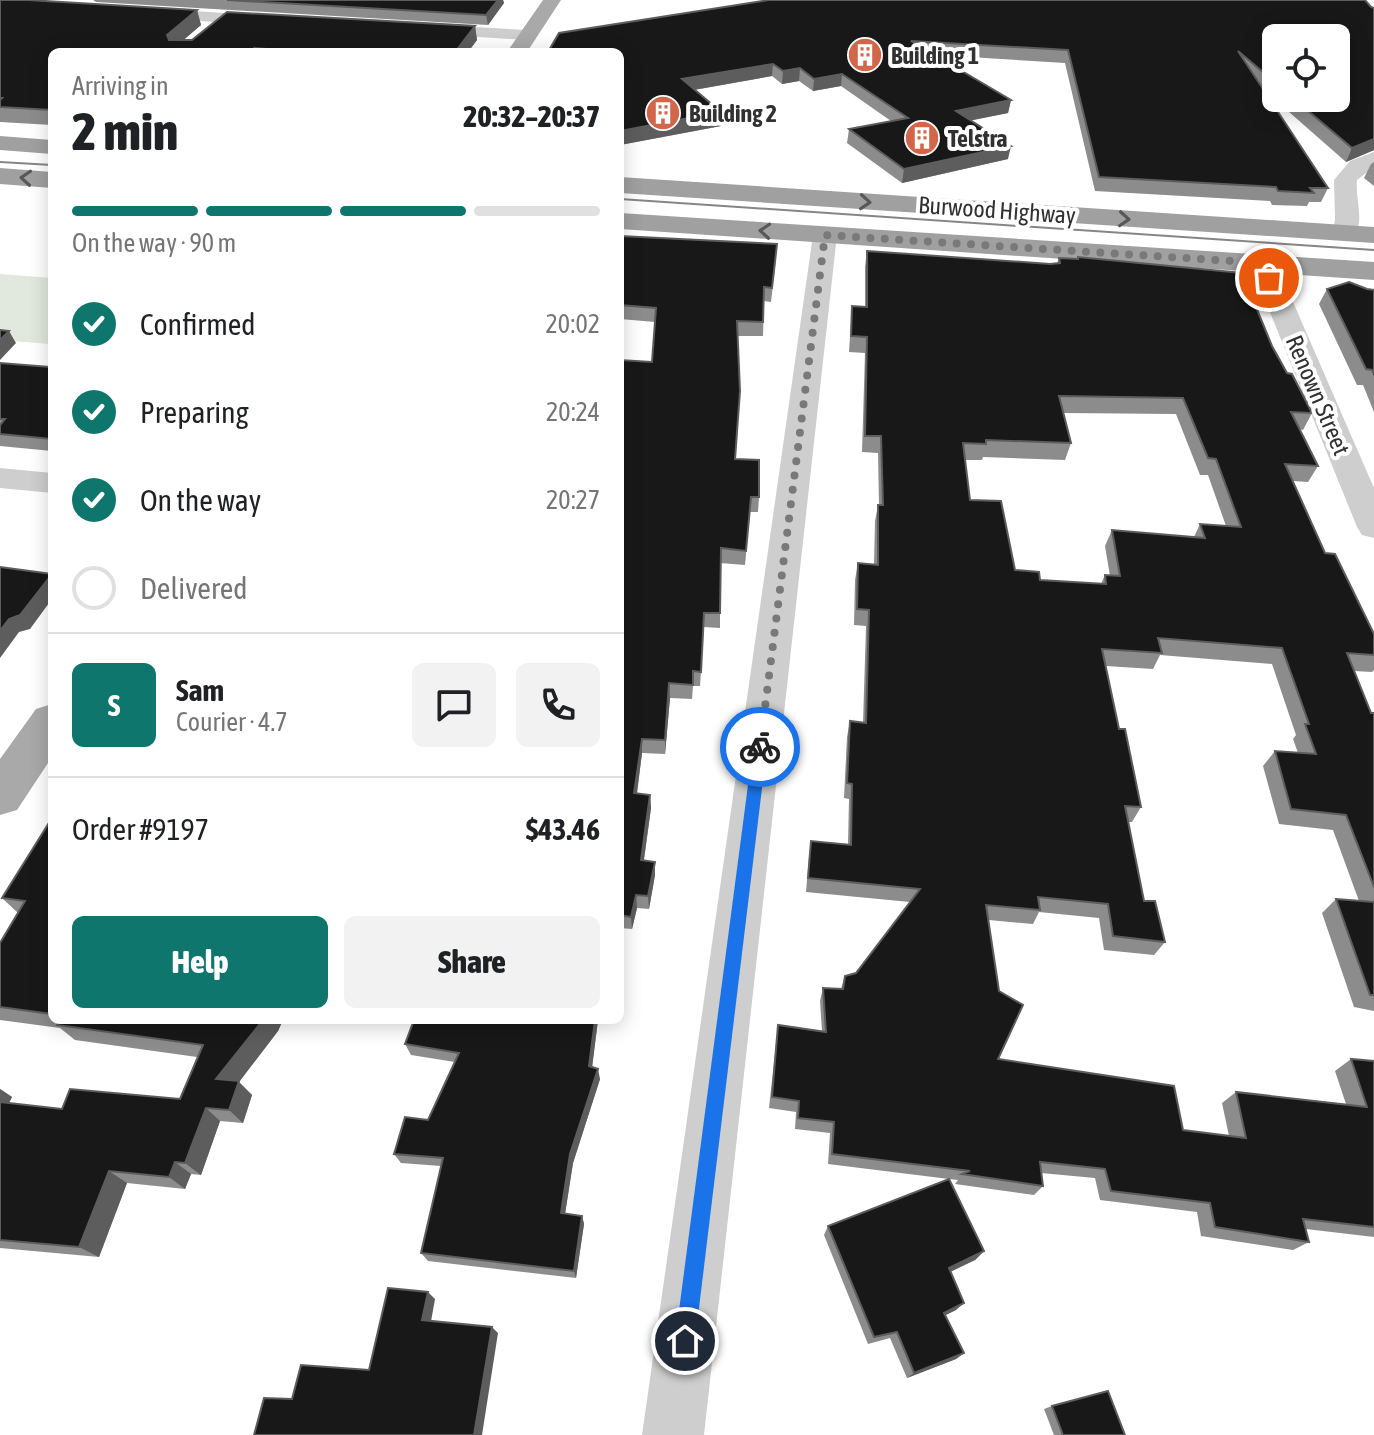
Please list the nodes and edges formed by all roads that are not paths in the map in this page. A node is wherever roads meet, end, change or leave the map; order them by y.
1 (552, 0) edge
2 (133, 13) edge
3 (225, 18) junction
4 (299, 22) edge
5 (405, 28) edge
6 (204, 35) edge
7 (523, 44) edge
8 (0, 143) edge
9 (48, 147) edge
10 (1374, 159) edge
11 (0, 176) edge
12 (48, 180) edge
13 (624, 185) edge
14 (1347, 195) junction
15 (934, 206) junction
16 (1374, 216) edge
17 (624, 221) edge
18 (1345, 233) junction
19 (825, 235) junction
20 (1374, 235) edge
21 (968, 244) junction
22 (1263, 263) junction
23 (1374, 271) edge
24 (0, 478) edge
25 (48, 483) edge
26 (1374, 527) edge
27 (48, 727) edge
28 (0, 796) edge
29 (673, 1435) edge

1 - 7 main road
2 - 3 street
3 - 4 street
3 - 6 street
5 - 7 street
8 - 9 highway
10 - 14 street
12 -> 11 highway
13 -> 15 highway, Burwood Highway
14 - 16 street
14 - 18 street
15 -> 18 highway, Burwood Highway
15 - 21 highway
19 -> 17 highway, Burwood Highway
18 - 20 highway, Burwood Highway
19 - 21 highway, Burwood Highway
19 - 29 street
21 - 22 highway, Burwood Highway
22 - 23 highway, Burwood Highway
22 - 26 street, Renown Street
24 - 25 street
27 - 28 main road

